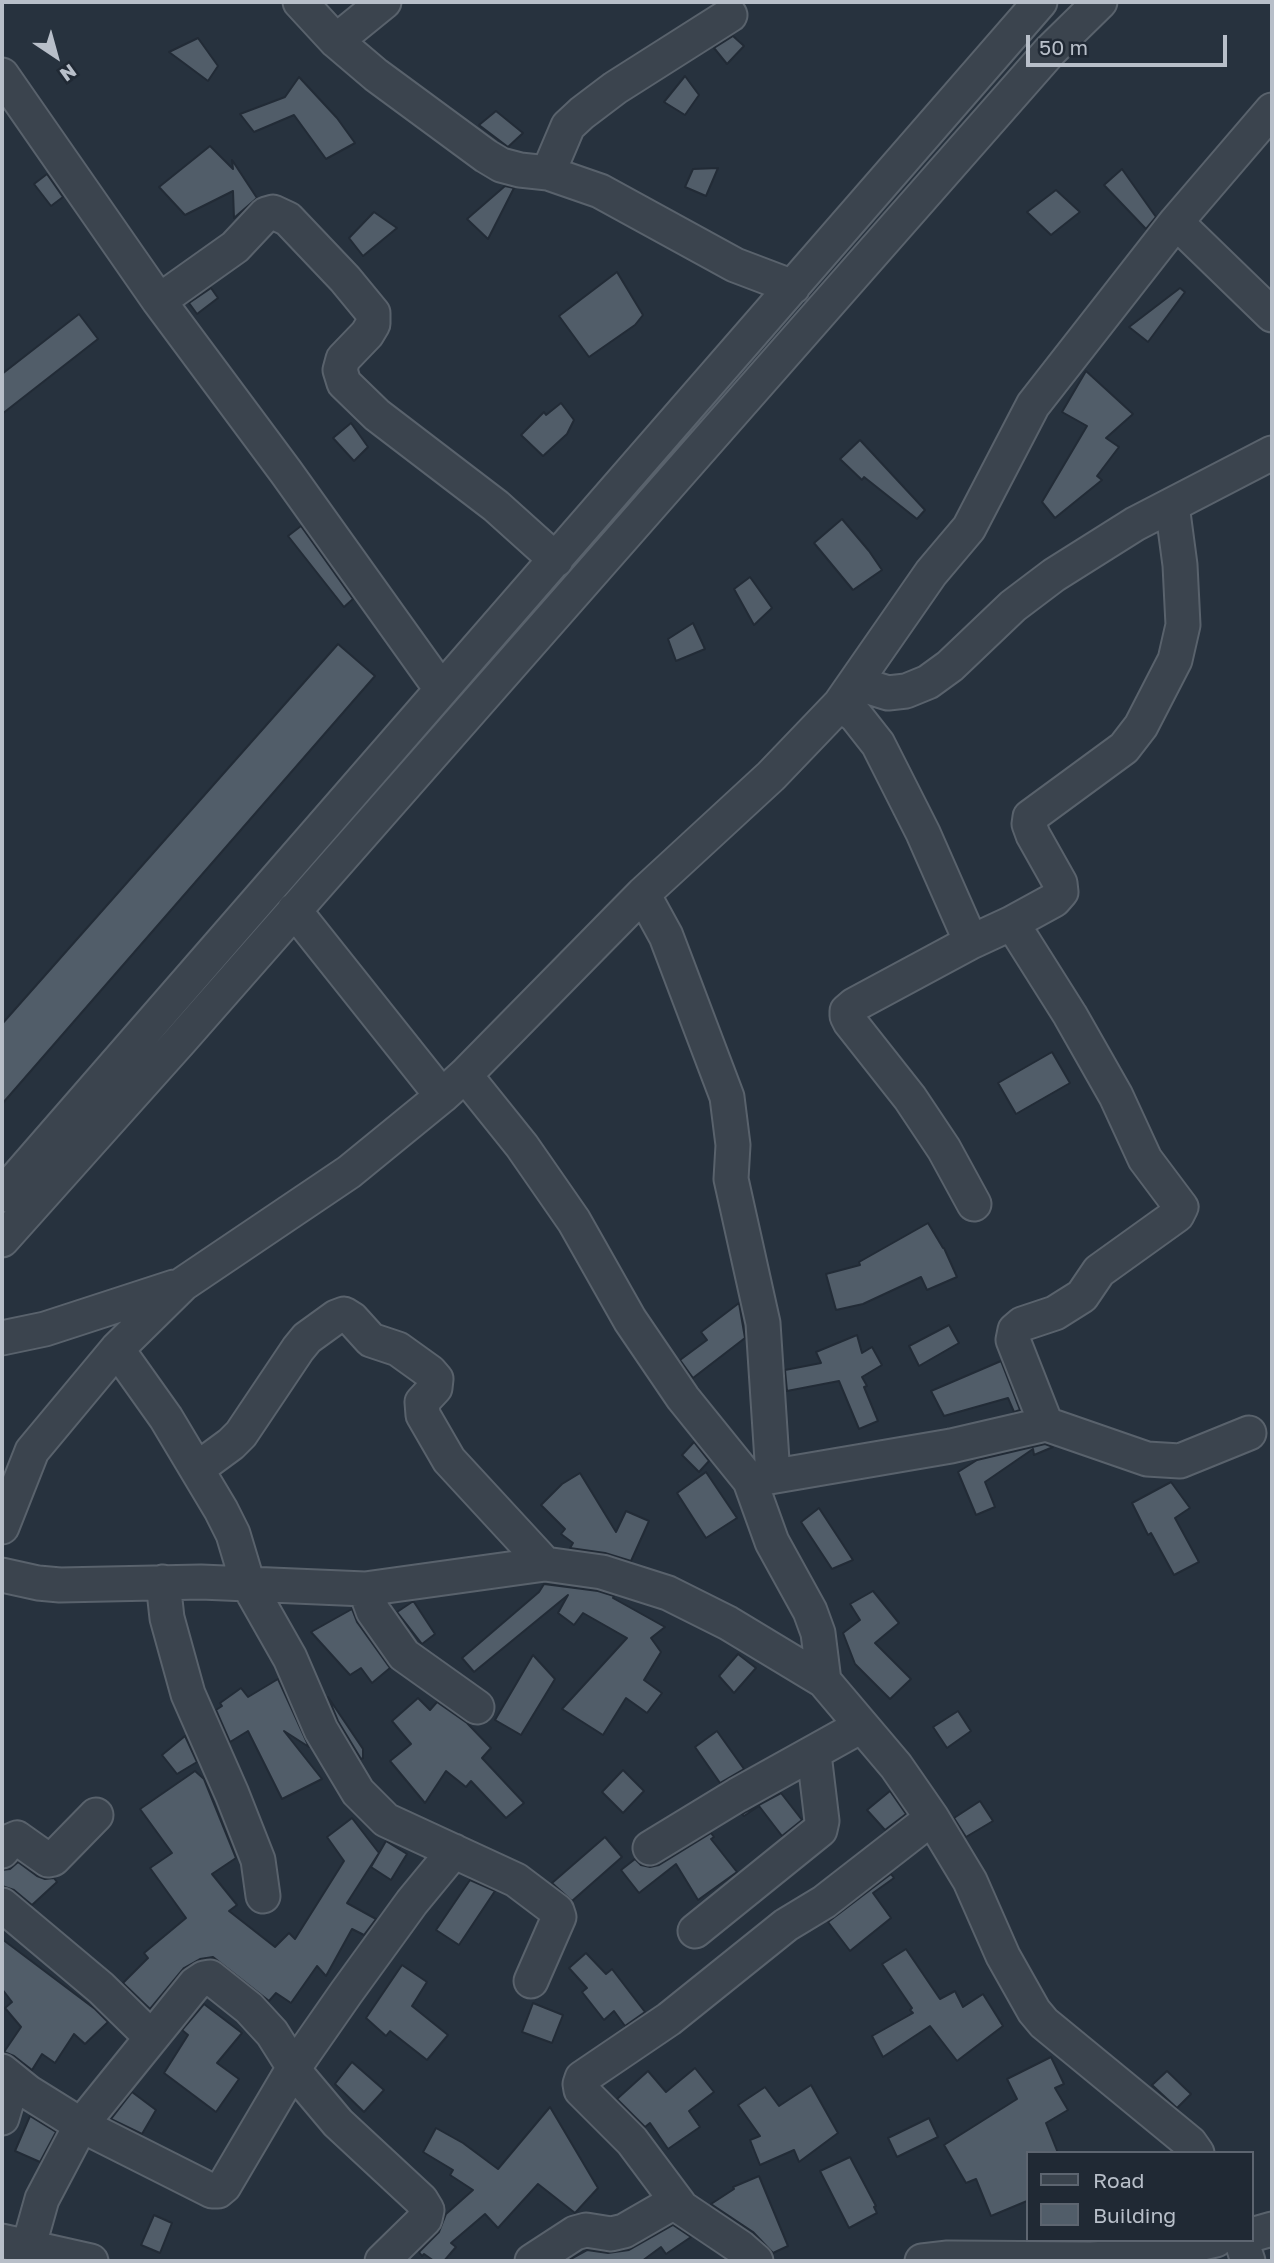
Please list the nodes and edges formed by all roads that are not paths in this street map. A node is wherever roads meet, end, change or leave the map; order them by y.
1 (300, 2) edge
2 (384, 2) edge
3 (1041, 2) edge
4 (1100, 2) edge
5 (730, 15) dead end
6 (336, 41) junction
7 (2, 75) edge
8 (1272, 110) edge
9 (548, 173) junction
10 (1176, 222) junction
11 (793, 287) junction
12 (159, 302) junction
13 (1272, 315) edge
14 (1272, 453) edge
15 (1172, 505) junction
16 (556, 560) junction
17 (441, 689) junction
18 (848, 693) junction
19 (643, 894) junction
20 (294, 910) junction
21 (1012, 923) junction
22 (971, 942) junction
23 (152, 1022) junction
24 (180, 1041) junction
25 (454, 1085) junction
26 (2, 1195) edge
27 (974, 1204) dead end
28 (2, 1240) edge
29 (183, 1284) junction
30 (2, 1338) edge
31 (117, 1349) junction
32 (1046, 1424) junction
33 (1249, 1433) dead end
34 (197, 1469) junction
35 (762, 1478) junction
36 (2, 1527) edge
37 (545, 1563) junction
38 (2, 1575) edge
39 (163, 1582) junction
40 (248, 1584) junction
41 (365, 1589) junction
42 (824, 1681) junction
43 (477, 1707) dead end
44 (861, 1726) junction
45 (814, 1754) junction
46 (96, 1815) dead end
47 (932, 1818) junction
48 (650, 1848) dead end
49 (454, 1851) junction
50 (2, 1852) edge
51 (263, 1896) dead end
52 (2, 1905) edge
53 (695, 1931) dead end
54 (531, 1981) dead end
55 (151, 2037) junction
56 (293, 2068) junction
57 (8, 2076) edge
58 (2, 2118) edge
59 (81, 2124) junction
60 (1196, 2151) edge
61 (676, 2201) junction
62 (1272, 2229) edge
63 (1253, 2234) edge
64 (1207, 2242) edge
65 (1242, 2242) edge
66 (26, 2249) edge
67 (91, 2261) edge
68 (382, 2261) edge
69 (532, 2261) edge
70 (756, 2261) edge
71 (922, 2261) edge
72 (1248, 2261) edge

1 - 6 street
2 - 6 street
3 - 11 street
4 - 20 street
5 - 9 street
6 - 9 street
7 - 12 street
8 - 10 street
9 - 11 street
10 - 13 street
10 - 18 street
11 - 16 street
12 - 16 street
12 - 17 street
14 - 15 street
15 - 18 street
15 - 21 street
16 - 17 street
17 - 23 street
18 - 19 street
18 - 22 street
19 - 25 street
19 - 35 street
20 - 24 street
20 - 25 street
21 - 22 street
21 - 32 street
22 - 27 street
23 - 24 street
23 - 26 street
24 - 28 street
25 - 29 street
25 - 35 street
29 - 30 street
29 - 31 street
31 - 34 street
31 - 36 street
32 - 33 street
32 - 35 street
34 - 37 street
34 - 40 street
35 - 42 street
37 - 41 street
37 - 42 street
38 - 39 street
39 - 40 street
39 - 51 street
40 - 41 street
40 - 49 street
41 - 43 street
42 - 44 street
44 - 45 street
44 - 47 street
45 - 48 street
45 - 53 street
46 - 50 street
47 - 60 street
47 - 61 street
49 - 54 street
49 - 56 street
52 - 55 street
55 - 56 street
55 - 59 street
56 - 59 street
56 - 68 street
57 - 58 street
57 - 59 street
59 - 66 street
61 - 69 street
61 - 70 street
62 - 63 street
64 - 71 street
65 - 72 street
66 - 67 street

